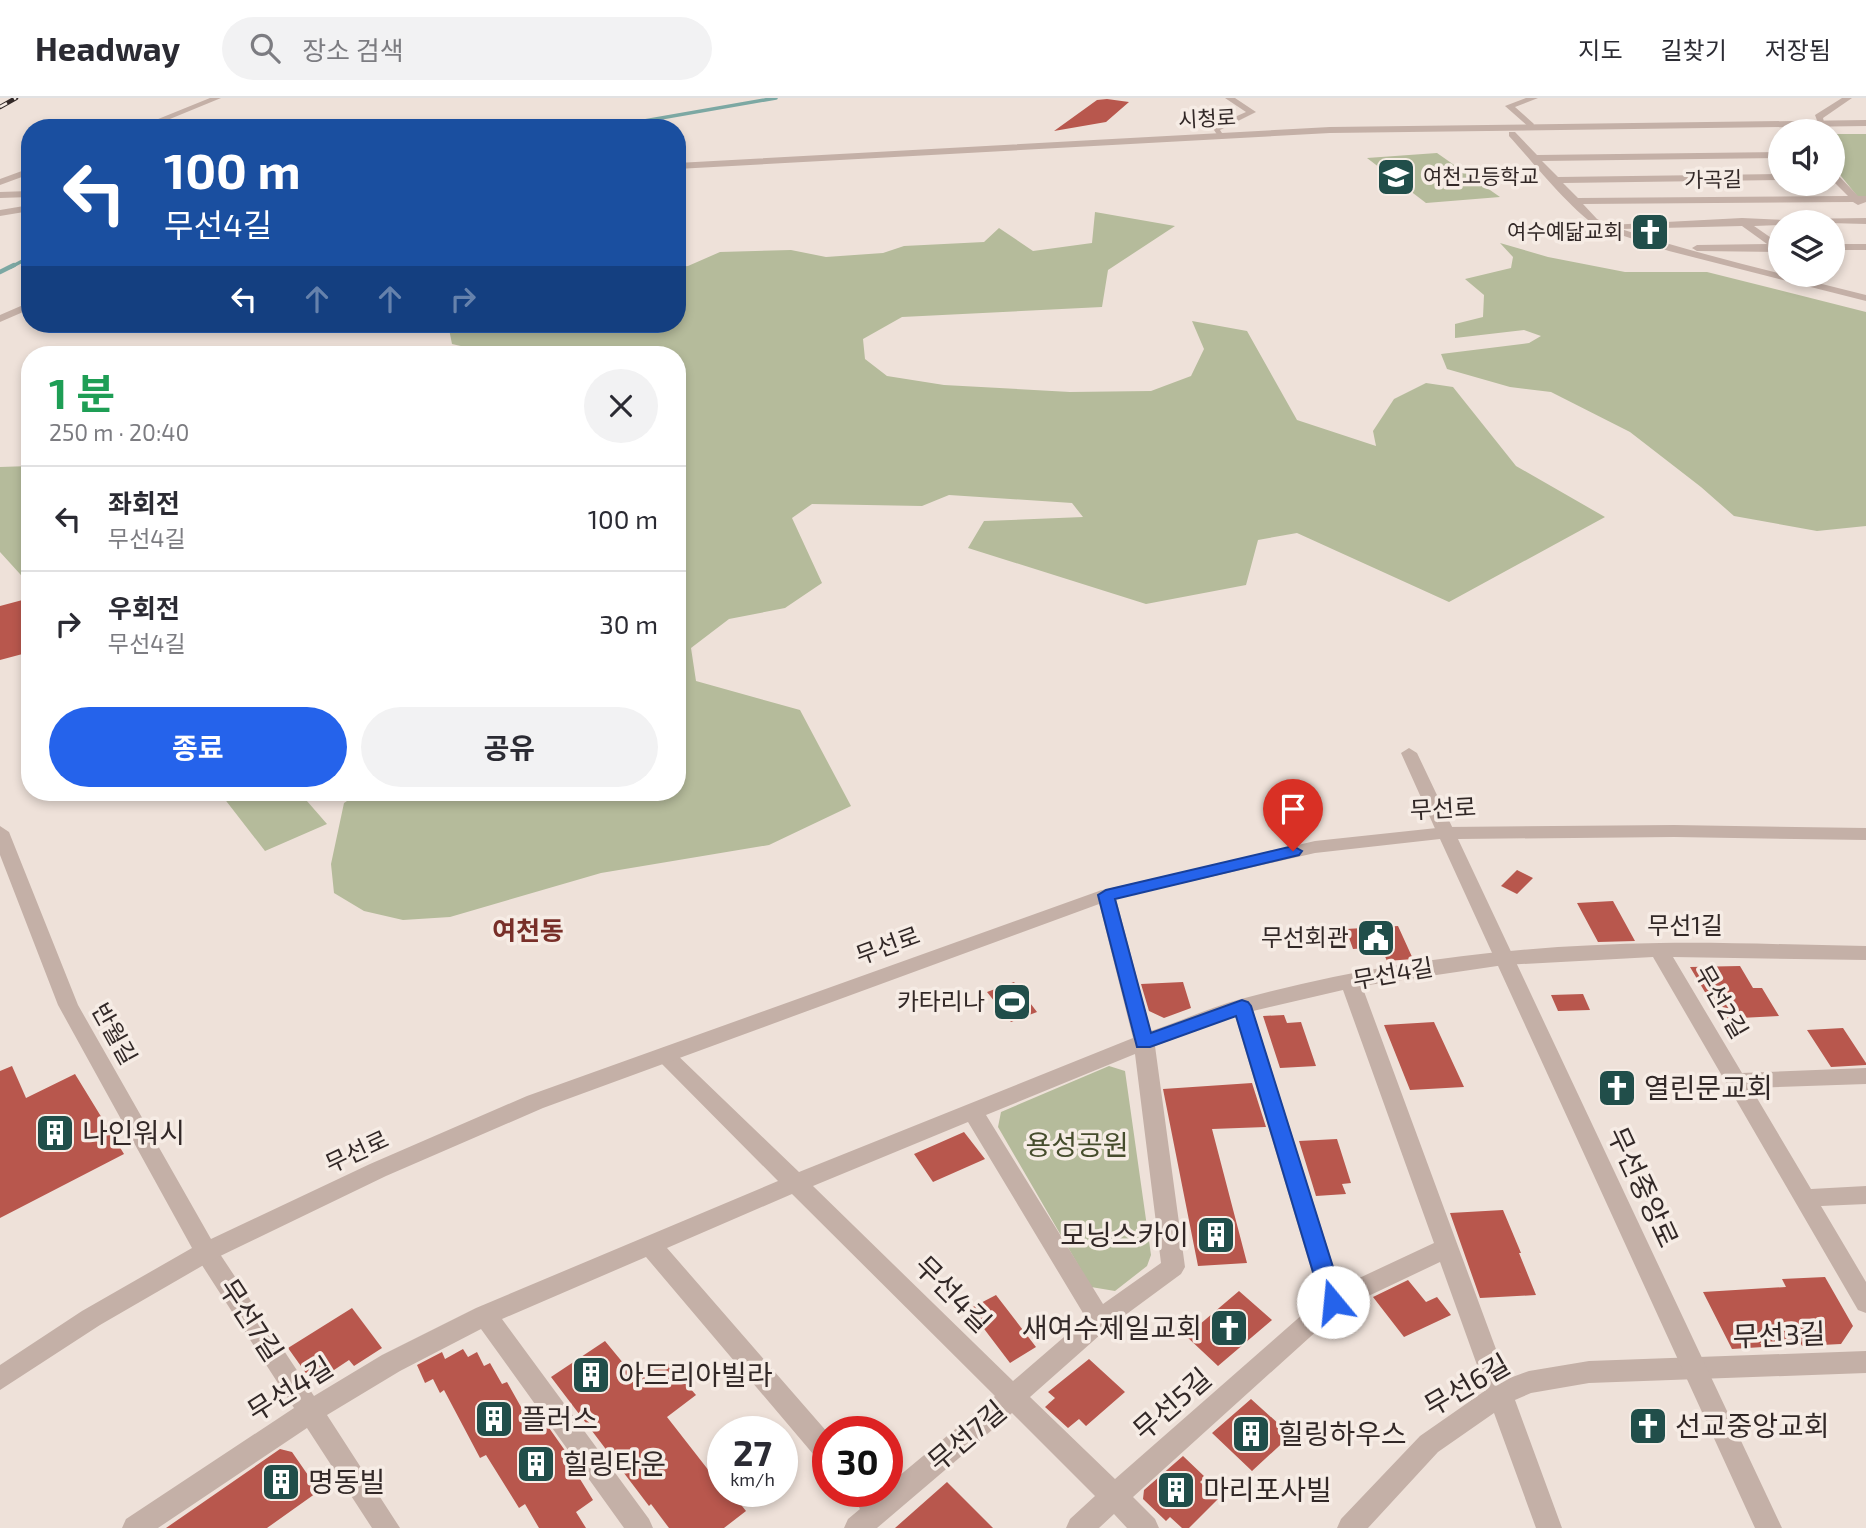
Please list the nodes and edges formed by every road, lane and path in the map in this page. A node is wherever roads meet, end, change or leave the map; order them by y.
1 (217, 98) edge
2 (1229, 98) edge
3 (1534, 98) edge
4 (1849, 98) edge
5 (163, 119) edge
6 (1818, 119) edge
7 (1866, 123) edge
8 (1692, 125) junction
9 (1531, 126) junction
10 (1845, 126) edge
11 (1768, 127) edge
12 (1845, 130) edge
13 (1866, 130) edge
14 (1768, 131) edge
15 (1703, 133) junction
16 (1512, 134) junction
17 (1224, 139) junction
18 (1768, 155) edge
19 (1682, 156) junction
20 (1535, 158) junction
21 (686, 166) edge
22 (686, 174) edge
23 (21, 175) edge
24 (1709, 177) junction
25 (1768, 177) edge
26 (1691, 178) junction
27 (1554, 180) junction
28 (0, 183) edge
29 (21, 184) edge
30 (1845, 189) edge
31 (21, 194) edge
32 (0, 195) edge
33 (1853, 198) junction
34 (1866, 199) edge
35 (1717, 200) junction
36 (1574, 201) junction
37 (1866, 209) edge
38 (21, 210) edge
39 (0, 213) edge
40 (1845, 221) edge
41 (1866, 221) edge
42 (1768, 222) edge
43 (1744, 223) junction
44 (1603, 226) junction
45 (1768, 241) edge
46 (1845, 247) edge
47 (1849, 247) junction
48 (1866, 247) edge
49 (1673, 248) junction
50 (1768, 248) edge
51 (1866, 256) edge
52 (1845, 285) edge
53 (1866, 297) edge
54 (21, 309) edge
55 (0, 319) edge
56 (1409, 753) dead end
57 (0, 832) edge
58 (1446, 833) junction
59 (1866, 834) edge
60 (1106, 895) junction
61 (1659, 950) junction
62 (1866, 953) edge
63 (1504, 957) junction
64 (1350, 981) junction
65 (1242, 1006) junction
66 (1144, 1042) junction
67 (665, 1055) junction
68 (1866, 1076) edge
69 (1736, 1081) junction
70 (974, 1113) junction
71 (796, 1183) junction
72 (1866, 1195) edge
73 (1804, 1198) junction
74 (650, 1245) junction
75 (1447, 1248) junction
76 (206, 1252) junction
77 (1333, 1302) junction
78 (1866, 1303) edge
79 (485, 1315) junction
80 (1100, 1320) junction
81 (1866, 1362) edge
82 (1695, 1368) junction
83 (0, 1379) edge
84 (1501, 1394) junction
85 (1013, 1397) junction
86 (311, 1411) junction
87 (812, 1433) edge
88 (903, 1477) edge
89 (1113, 1496) junction
90 (867, 1507) edge
91 (135, 1528) edge
92 (387, 1528) edge
93 (640, 1528) edge
94 (857, 1528) edge
95 (1079, 1528) edge
96 (1146, 1528) edge
97 (1350, 1528) edge
98 (1549, 1528) edge
99 (1769, 1528) edge

1 - 5 street
2 - 17 street
3 - 9 street
4 - 6 street
7 - 10 street, 시청로
8 - 9 street, 시청로
8 - 11 street, 시청로
8 - 15 street
9 - 17 street, 시청로
12 - 13 street, 시청로
14 - 15 street, 시청로
15 - 16 street, 시청로
16 - 17 street, 시청로
16 - 20 street
17 - 21 street, 시청로
17 - 22 street, 시청로
18 - 19 street, 가곡길
19 - 20 street, 가곡길
19 - 24 street
20 - 27 street
23 - 28 street
24 - 25 street, 가곡길
24 - 26 street, 가곡길
26 - 27 street, 가곡길
26 - 35 street
27 - 36 street
28 - 29 street
30 - 33 street
31 - 32 street
33 - 34 street, 가곡길
33 - 35 street, 가곡길
33 - 37 street
35 - 36 street, 가곡길
35 - 43 street
36 - 44 street
38 - 39 street
40 - 41 street
42 - 43 street, 가곡길
43 - 44 street, 가곡길
43 - 45 street
44 - 49 street
46 - 47 street
47 - 48 street
47 - 51 street
49 - 50 street
49 - 53 street
52 - 53 street
54 - 55 street
56 - 58 street, 무선중앙로
57 - 76 street, 반월길
58 - 59 street, 무선로
58 - 60 street, 무선로
58 - 63 street, 무선중앙로
60 - 66 street
60 - 67 street, 무선로
61 - 62 street, 무선1길
61 - 63 street, 무선1길
61 - 69 street, 무선2길
63 - 64 street, 무선4길
63 - 82 street, 무선중앙로
64 - 65 street, 무선4길
64 - 75 street
65 - 66 street, 무선4길
65 - 77 street
66 - 70 street, 무선4길
66 - 80 street
67 - 71 street, 무선4길
67 - 76 street, 무선로
68 - 69 street
69 - 73 street, 무선2길
70 - 71 street, 무선4길
70 - 80 street
71 - 74 street, 무선4길
71 - 85 street, 무선4길
72 - 73 street
73 - 78 street, 무선2길
74 - 79 street, 무선4길
74 - 87 street
75 - 77 street, 무선5길
75 - 84 street
76 - 83 street, 무선로
76 - 86 street, 무선7길
77 - 89 street, 무선5길
79 - 86 street, 무선4길
79 - 93 street
80 - 85 street
81 - 82 street, 무선3길
82 - 84 street, 무선6길
82 - 99 street, 무선중앙로
84 - 97 street, 무선6길
84 - 98 street
85 - 88 street, 무선7길
85 - 89 street, 무선4길
86 - 91 street, 무선4길
86 - 92 street, 무선7길
89 - 95 street
89 - 96 street, 무선4길
90 - 94 street, 무선7길

